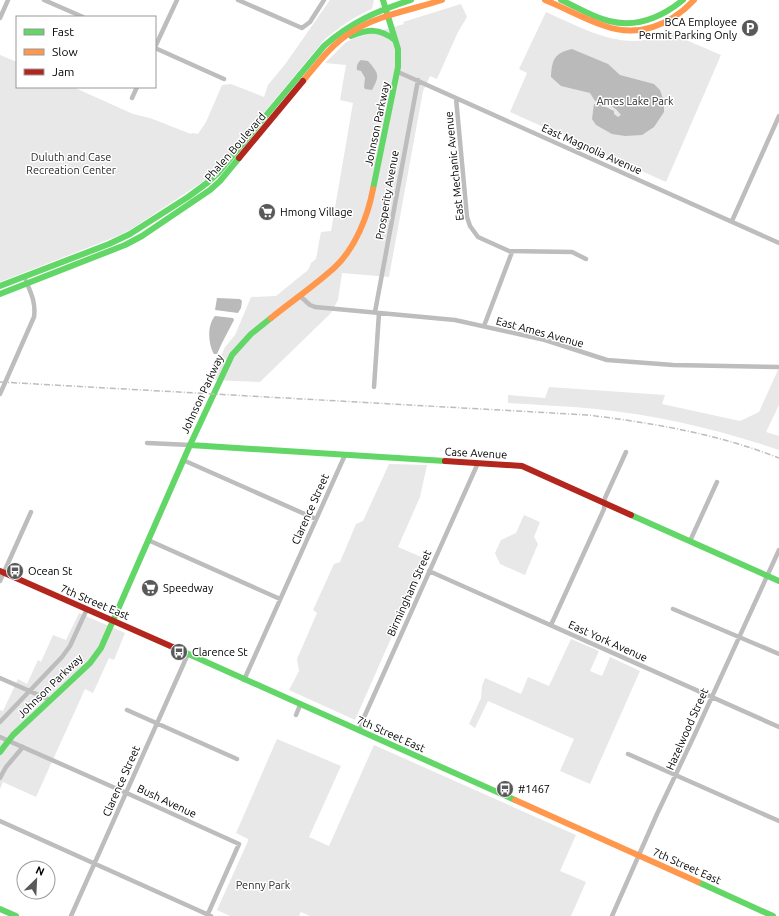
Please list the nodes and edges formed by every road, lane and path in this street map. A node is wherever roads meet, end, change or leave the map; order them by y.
1 (8, 0) edge
2 (44, 0) edge
3 (177, 0) edge
4 (238, 0) edge
5 (324, 0) edge
6 (383, 0) edge
7 (411, 0) edge
8 (442, 0) edge
9 (544, 0) edge
10 (561, 0) edge
11 (683, 0) edge
12 (694, 0) edge
13 (386, 8) junction
14 (81, 16) edge
15 (388, 17) junction
16 (0, 18) edge
17 (395, 40) junction
18 (156, 46) edge
19 (156, 48) edge
20 (327, 54) junction
21 (398, 72) junction
22 (224, 79) dead end
23 (418, 80) junction
24 (137, 88) edge
25 (132, 98) dead end
26 (456, 98) junction
27 (779, 116) edge
28 (732, 221) junction
29 (779, 243) edge
30 (512, 252) junction
31 (586, 259) dead end
32 (26, 280) junction
33 (0, 286) edge
34 (0, 294) edge
35 (300, 296) junction
36 (377, 312) junction
37 (484, 326) junction
38 (779, 367) edge
39 (374, 387) dead end
40 (0, 394) edge
41 (147, 443) dead end
42 (190, 445) junction
43 (626, 452) dead end
44 (344, 455) junction
45 (183, 460) junction
46 (478, 463) junction
47 (716, 482) dead end
48 (605, 503) junction
49 (31, 512) dead end
50 (316, 519) junction
51 (148, 540) junction
52 (690, 541) junction
53 (779, 550) edge
54 (429, 571) junction
55 (2, 572) edge
56 (767, 576) junction
57 (0, 581) edge
58 (779, 581) edge
59 (280, 599) junction
60 (87, 609) junction
61 (673, 609) dead end
62 (113, 620) junction
63 (551, 625) junction
64 (740, 636) junction
65 (188, 654) junction
66 (779, 654) edge
67 (0, 678) edge
68 (244, 680) junction
69 (30, 691) junction
70 (712, 697) junction
71 (50, 700) junction
72 (300, 705) junction
73 (127, 710) dead end
74 (296, 715) dead end
75 (0, 722) edge
76 (157, 723) junction
77 (779, 727) edge
78 (360, 731) junction
79 (0, 737) edge
80 (9, 741) junction
81 (23, 747) junction
82 (0, 752) edge
83 (628, 754) dead end
84 (237, 759) dead end
85 (676, 775) junction
86 (0, 778) edge
87 (126, 792) junction
88 (0, 821) edge
89 (779, 821) edge
90 (639, 856) junction
91 (95, 863) junction
92 (0, 909) edge
93 (209, 915) edge
94 (16, 916) edge
95 (71, 916) edge
96 (612, 916) edge
97 (773, 916) edge

1 - 16 street
2 - 14 street
3 - 18 street
4 - 5 street
6 - 13 street, Johnson Parkway
7 - 13 street, Phalen Boulevard
8 - 15 street, Phalen Boulevard
9 - 12 street
10 - 11 street
13 - 15 street, Johnson Parkway
13 - 32 street, Phalen Boulevard
15 - 17 street, Johnson Parkway
15 - 20 street, Phalen Boulevard
17 - 20 street
17 - 21 street, Johnson Parkway
19 - 22 street
20 - 32 street, Phalen Boulevard
21 - 23 street, East Magnolia Avenue
21 - 35 street, Johnson Parkway
23 - 26 street, East Magnolia Avenue
23 - 36 street, Prosperity Avenue
24 - 25 street
26 - 28 street, East Magnolia Avenue
26 - 30 street, East Mechanic Avenue
27 - 28 street
28 - 29 street, East Magnolia Avenue
30 - 31 street, East Mechanic Avenue
30 - 37 street
32 - 33 street, Phalen Boulevard
32 - 34 street, Phalen Boulevard
32 - 40 street
35 - 36 street, East Ames Avenue
35 - 42 street, Johnson Parkway
36 - 37 street, East Ames Avenue
36 - 39 street, Prosperity Avenue
37 - 38 street, East Ames Avenue
41 - 42 street, Case Avenue
42 - 44 street, Case Avenue
42 - 45 street, Johnson Parkway
43 - 48 street
44 - 46 street, Case Avenue
44 - 50 street, Clarence Street
45 - 50 street
45 - 51 street, Johnson Parkway
46 - 48 street, Case Avenue
46 - 54 street, Birmingham Street
47 - 52 street
48 - 52 street, Case Avenue
48 - 63 street
49 - 55 street
50 - 59 street, Clarence Street
51 - 59 street
51 - 62 street, Johnson Parkway
52 - 56 street, Case Avenue
53 - 56 street, Hazelwood Street
54 - 63 street, East York Avenue
54 - 78 street, Birmingham Street
55 - 57 street
55 - 60 street, 7th Street East
56 - 58 street, Case Avenue
56 - 64 street, Hazelwood Street
59 - 68 street, Clarence Street
60 - 62 street, 7th Street East
60 - 69 street, Johnson Parkway
61 - 64 street
62 - 65 street, 7th Street East
62 - 71 street, Johnson Parkway
63 - 70 street, East York Avenue
64 - 66 street
64 - 70 street, Hazelwood Street
65 - 68 street, 7th Street East
65 - 76 street, Clarence Street
67 - 69 street
68 - 72 street, 7th Street East
69 - 71 street
69 - 75 street, Johnson Parkway
70 - 77 street, East York Avenue
70 - 85 street, Hazelwood Street
71 - 80 street, Johnson Parkway
72 - 74 street
72 - 78 street, 7th Street East
73 - 76 street
76 - 84 street
76 - 87 street, Clarence Street
78 - 90 street, 7th Street East
79 - 80 street, Bush Avenue
80 - 81 street, Bush Avenue
80 - 82 street, Johnson Parkway
81 - 86 street
81 - 87 street, Bush Avenue
83 - 85 street
85 - 89 street
85 - 90 street, Hazelwood Street
87 - 91 street, Clarence Street
87 - 93 street, Bush Avenue
88 - 91 street
90 - 96 street, Hazelwood Street
90 - 97 street, 7th Street East
91 - 93 street
91 - 95 street, Clarence Street
92 - 94 street

